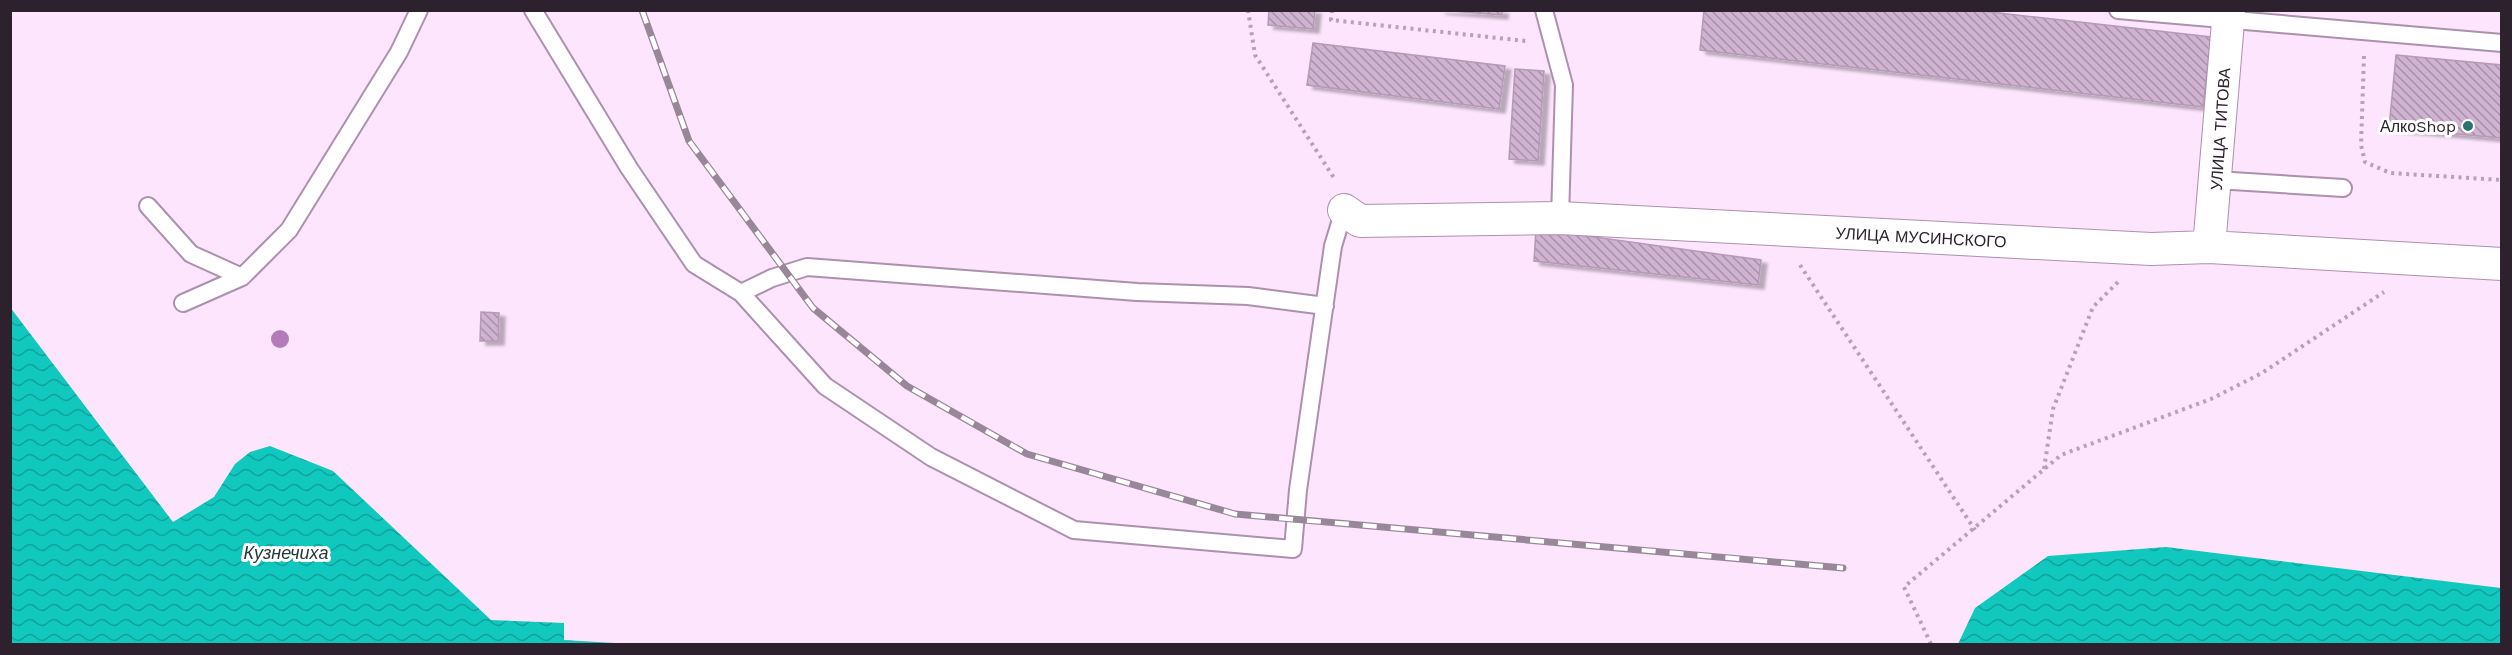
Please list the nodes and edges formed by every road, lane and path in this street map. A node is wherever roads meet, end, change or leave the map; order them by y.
1 (419, 10) edge
2 (533, 10) edge
3 (1248, 10) edge
4 (1332, 10) edge
5 (1544, 10) edge
6 (2118, 10) edge
7 (2228, 16) edge
8 (2364, 31) junction
9 (2502, 43) edge
10 (1553, 44) junction
11 (2216, 180) junction
12 (2502, 180) edge
13 (2343, 188) dead end
14 (148, 206) dead end
15 (1352, 215) junction
16 (1560, 218) junction
17 (1776, 230) junction
18 (2209, 247) junction
19 (2151, 249) junction
20 (2431, 260) junction
21 (2502, 264) edge
22 (242, 278) junction
23 (741, 293) junction
24 (183, 303) dead end
25 (1325, 306) junction
26 (2044, 469) junction
27 (1975, 530) junction
28 (1930, 645) edge

1 - 22 lane
2 - 23 lane
3 - 15 path
4 - 10 path
5 - 10 lane
6 - 7 lane
7 - 8 lane
7 - 11 street, УЛИЦА ТИТОВА
8 - 9 lane
8 - 12 path
10 - 16 lane
11 - 13 lane
11 - 18 street, УЛИЦА ТИТОВА
14 - 22 lane
15 - 16 street, УЛИЦА МУСИНСКОГО
15 - 25 lane
16 - 17 street, УЛИЦА МУСИНСКОГО
17 - 19 street, УЛИЦА МУСИНСКОГО
17 - 27 path
18 - 19 street, УЛИЦА МУСИНСКОГО
18 - 20 street, УЛИЦА МУСИНСКОГО
19 - 26 path
20 - 21 street, УЛИЦА МУСИНСКОГО
20 - 26 path
22 - 24 lane
23 - 25 lane
23 - 25 lane
26 - 27 path
27 - 28 path

